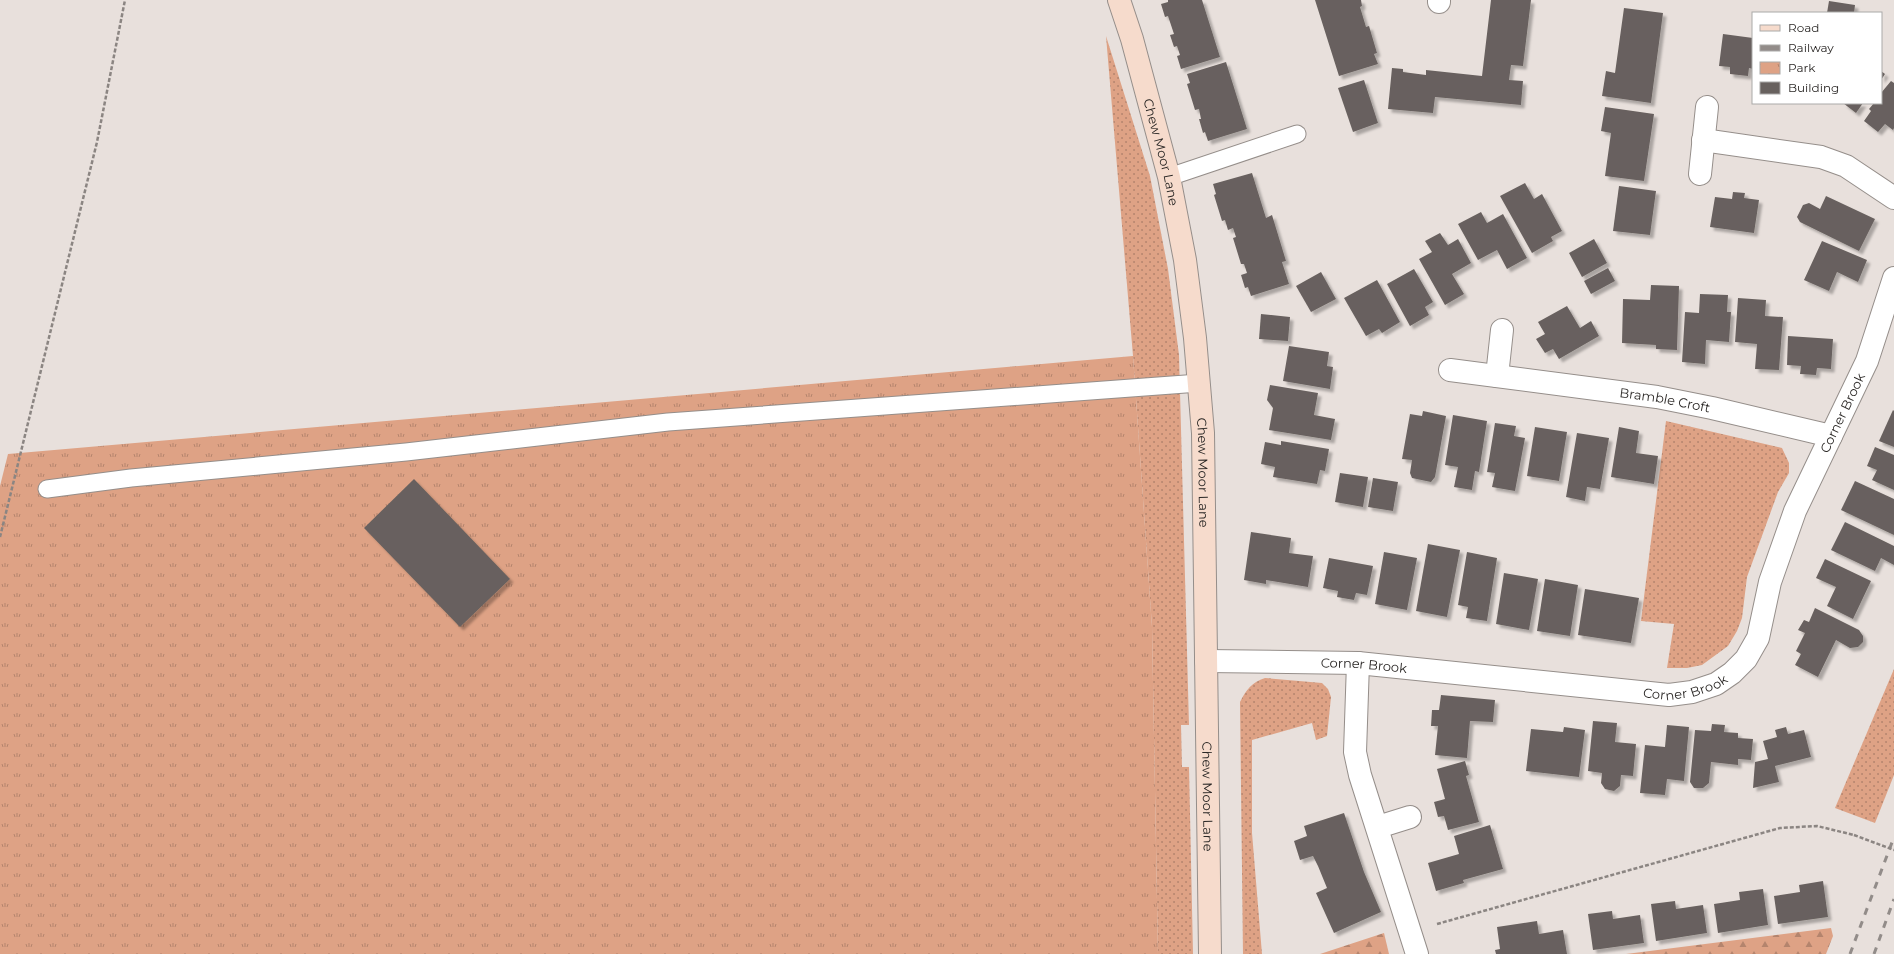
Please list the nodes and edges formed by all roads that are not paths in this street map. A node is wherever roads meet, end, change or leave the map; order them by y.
1 (1119, 0) edge
2 (1707, 107) dead end
3 (1297, 134) dead end
4 (1703, 140) junction
5 (1700, 174) dead end
6 (1169, 177) junction
7 (1894, 198) edge
8 (1894, 278) edge
9 (1502, 330) dead end
10 (1450, 370) dead end
11 (1497, 376) junction
12 (1199, 383) junction
13 (1831, 436) junction
14 (47, 489) dead end
15 (1206, 661) junction
16 (1358, 663) junction
17 (1410, 817) dead end
18 (1378, 828) junction
19 (1210, 954) edge
20 (1417, 954) edge

1 - 6 street, Chew Moor Lane
2 - 4 street
3 - 6 lane
4 - 5 street
4 - 7 street
6 - 12 street, Chew Moor Lane
8 - 13 street, Corner Brook
9 - 11 street
10 - 11 street, Bramble Croft
11 - 13 street, Bramble Croft
12 - 14 lane
12 - 15 street, Chew Moor Lane
13 - 16 street, Corner Brook
15 - 16 street, Corner Brook
15 - 19 street, Chew Moor Lane
16 - 18 street
17 - 18 street
18 - 20 street

